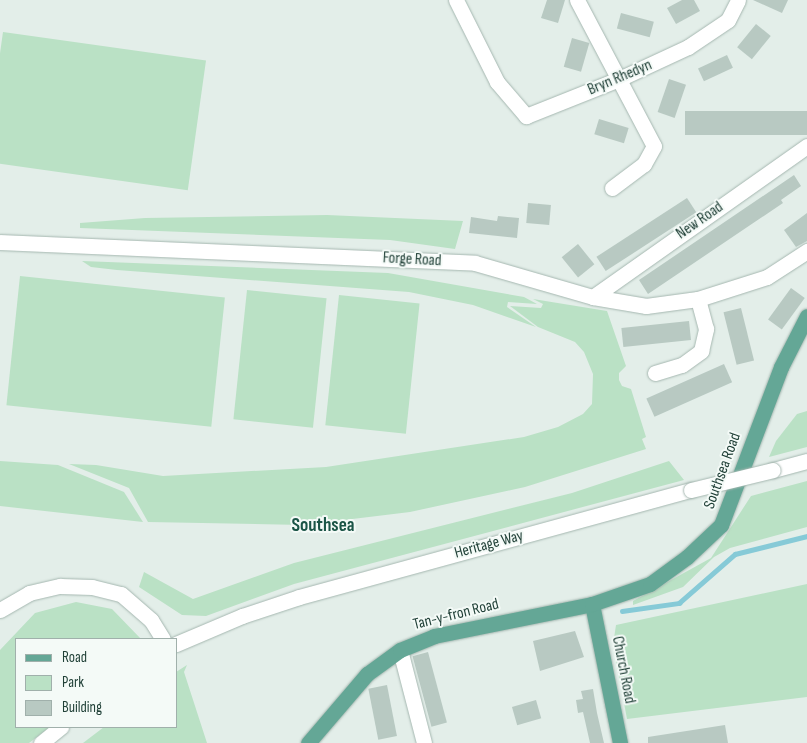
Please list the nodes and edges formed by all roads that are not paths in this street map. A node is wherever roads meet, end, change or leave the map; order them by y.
1 (456, 0) edge
2 (577, 0) edge
3 (738, 0) edge
4 (619, 79) junction
5 (807, 146) edge
6 (612, 188) dead end
7 (0, 242) edge
8 (807, 251) edge
9 (593, 297) junction
10 (698, 298) junction
11 (807, 316) edge
12 (656, 373) dead end
13 (807, 461) edge
14 (592, 604) junction
15 (0, 610) edge
16 (162, 638) edge
17 (178, 643) edge
18 (400, 650) junction
19 (60, 728) edge
20 (41, 743) edge
21 (308, 743) edge
22 (424, 743) edge
23 (620, 743) edge

1 - 4 street, Bryn Rhedyn
2 - 4 street
3 - 4 street, Bryn Rhedyn
4 - 6 street
5 - 9 street, New Road
7 - 9 street, Forge Road
8 - 10 street, Forge Road
9 - 10 street, Forge Road
10 - 12 street
11 - 14 main road, Southsea Road
13 - 17 street, Heritage Way, bridge
14 - 18 main road, Tan-y-fron Road
14 - 23 main road, Church Road
15 - 16 street
18 - 21 main road, Tan-y-fron Road
18 - 22 street
19 - 20 street

